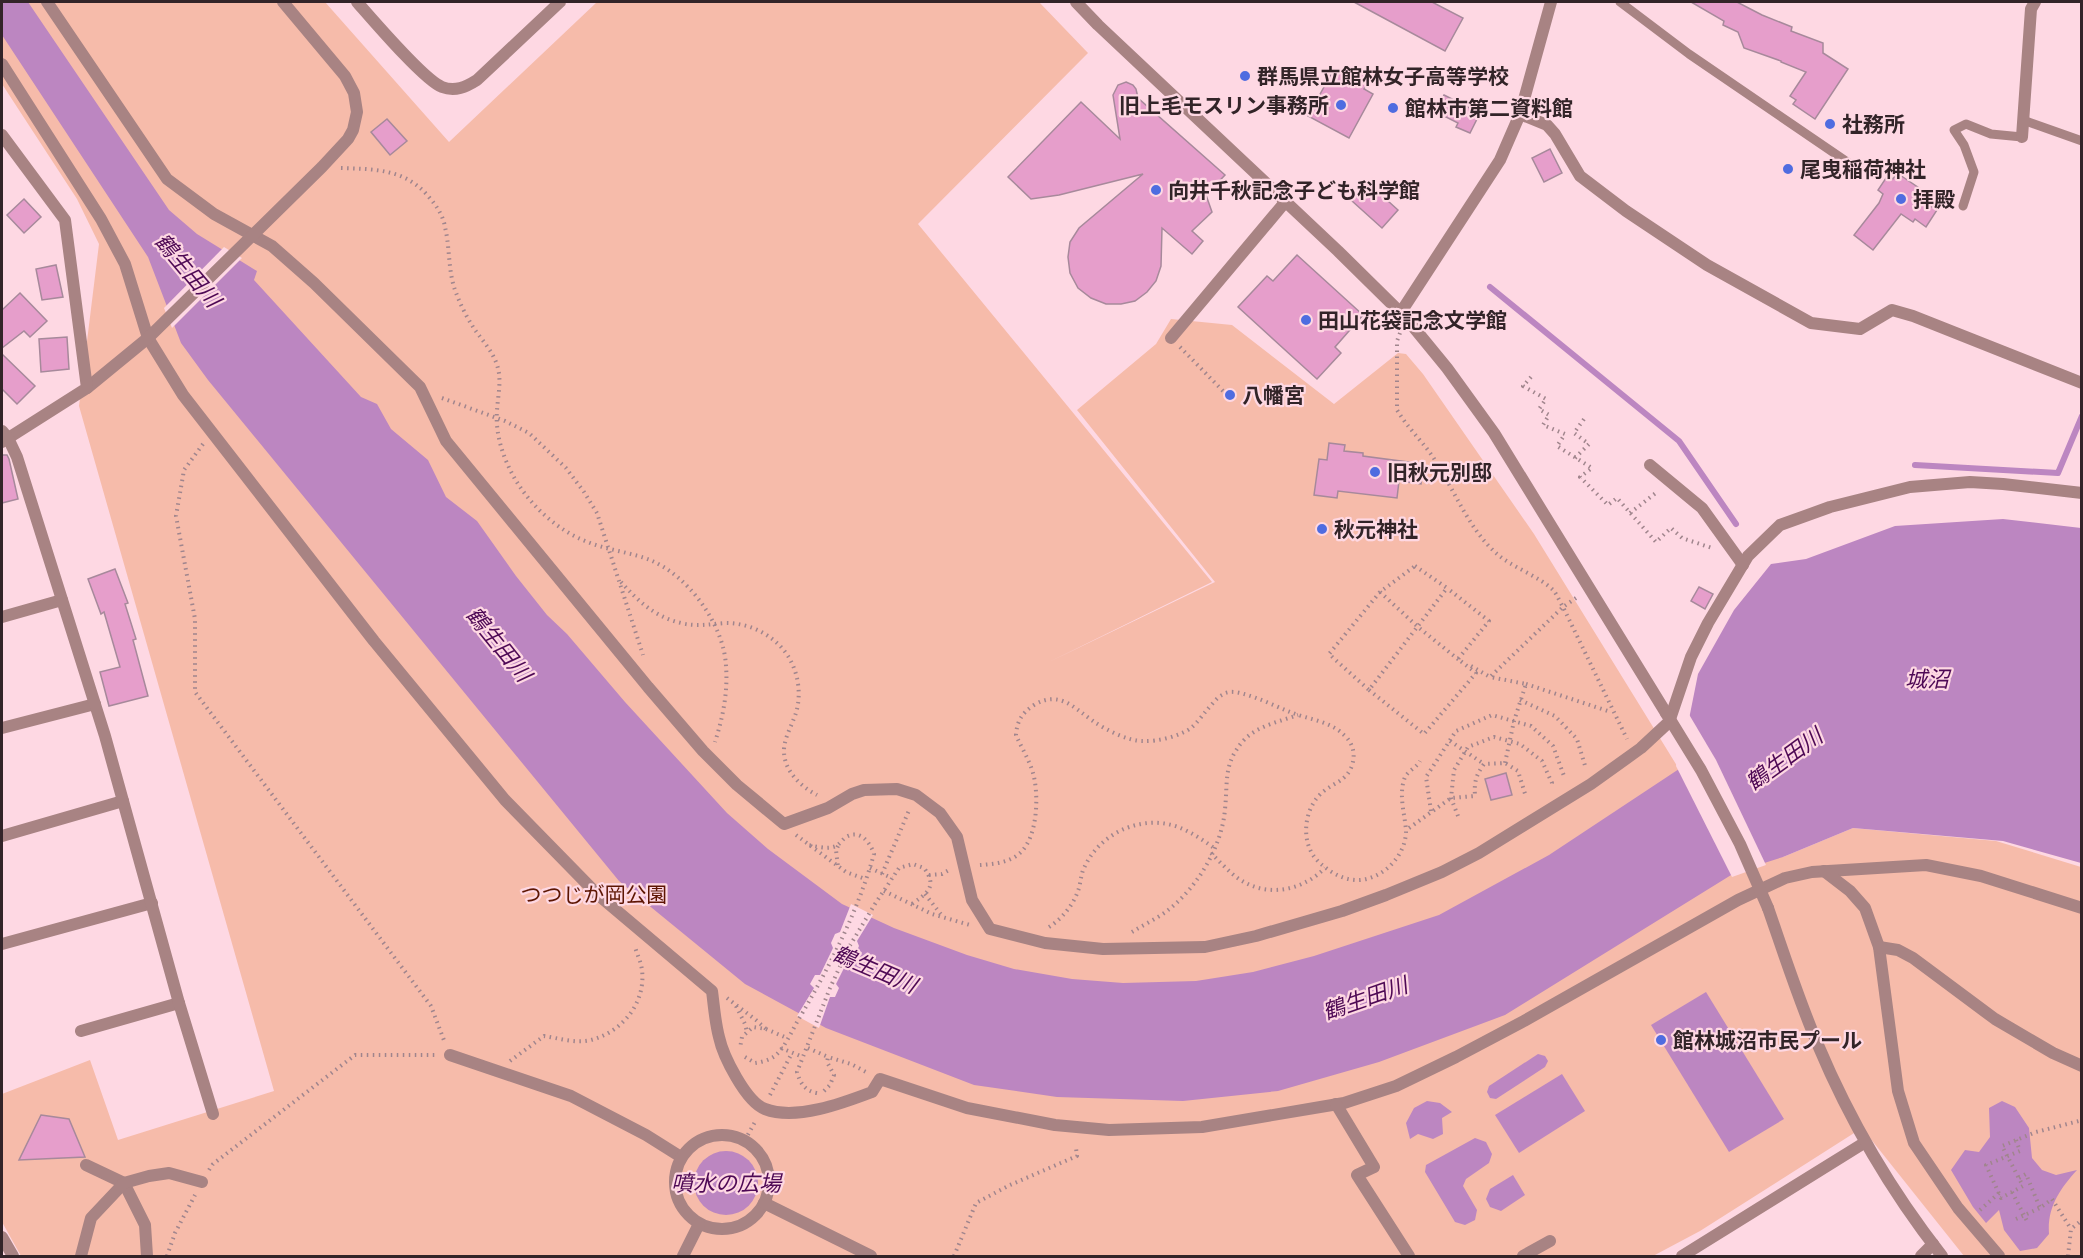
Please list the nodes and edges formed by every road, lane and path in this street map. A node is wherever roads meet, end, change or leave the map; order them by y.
1 (47, 2) edge
2 (283, 2) edge
3 (560, 2) edge
4 (1076, 2) edge
5 (1551, 2) edge
6 (1620, 2) edge
7 (2035, 2) edge
8 (361, 3) edge
9 (2, 64) edge
10 (1520, 114) junction
11 (2023, 120) junction
12 (2, 135) edge
13 (2022, 137) joint
14 (2082, 141) edge
15 (322, 167) junction
16 (1859, 170) dead end
17 (1286, 201) junction
18 (1963, 206) dead end
19 (252, 236) junction
20 (1404, 315) junction
21 (153, 333) junction
22 (1171, 338) joint
23 (1531, 377) dead end
24 (2082, 383) edge
25 (420, 387) junction
26 (87, 388) junction
27 (1223, 391) dead end
28 (497, 418) junction
29 (1584, 419) dead end
30 (212, 431) junction
31 (4, 437) edge
32 (1575, 458) junction
33 (1650, 465) dead end
34 (2082, 493) edge
35 (1665, 498) dead end
36 (1630, 513) junction
37 (1717, 540) dead end
38 (1711, 547) junction
39 (608, 548) junction
40 (1718, 554) dead end
41 (1743, 565) junction
42 (619, 580) junction
43 (1447, 588) junction
44 (1380, 592) junction
45 (1576, 598) dead end
46 (62, 600) junction
47 (1563, 607) junction
48 (2, 617) edge
49 (714, 625) junction
50 (1418, 627) junction
51 (1458, 659) junction
52 (644, 660) dead end
53 (1490, 677) junction
54 (1526, 684) junction
55 (1369, 690) junction
56 (1520, 700) junction
57 (95, 704) junction
58 (1612, 712) junction
59 (1298, 715) junction
60 (1514, 721) junction
61 (2, 728) edge
62 (1449, 741) junction
63 (1510, 741) junction
64 (1466, 752) junction
65 (1634, 753) junction
66 (710, 757) junction
67 (1420, 761) dead end
68 (1504, 763) junction
69 (1484, 764) junction
70 (1564, 776) dead end
71 (1591, 784) junction
72 (1551, 787) dead end
73 (916, 795) junction
74 (1526, 797) dead end
75 (1451, 798) junction
76 (123, 801) junction
77 (838, 803) junction
78 (1431, 811) junction
79 (1458, 816) dead end
80 (784, 824) junction
81 (1409, 828) dead end
82 (2, 836) edge
83 (807, 845) junction
84 (838, 846) junction
85 (1214, 848) junction
86 (1211, 853) junction
87 (964, 866) junction
88 (838, 867) junction
89 (870, 868) junction
90 (1325, 868) junction
91 (1824, 871) junction
92 (882, 874) junction
93 (892, 878) junction
94 (865, 879) junction
95 (885, 891) junction
96 (925, 894) junction
97 (152, 903) junction
98 (912, 904) junction
99 (2082, 908) edge
100 (945, 918) junction
101 (626, 919) junction
102 (990, 929) junction
103 (1129, 934) dead end
104 (1031, 940) junction
105 (840, 943) junction
106 (2, 944) edge
107 (849, 947) junction
108 (1880, 947) junction
109 (820, 983) junction
110 (830, 987) junction
111 (179, 1003) junction
112 (766, 1029) junction
113 (81, 1031) dead end
114 (747, 1032) junction
115 (788, 1038) junction
116 (781, 1048) junction
117 (808, 1048) junction
118 (792, 1053) junction
119 (450, 1055) junction
120 (803, 1057) junction
121 (828, 1057) junction
122 (2082, 1066) edge
123 (497, 1070) junction
124 (880, 1079) junction
125 (1336, 1104) junction
126 (762, 1109) junction
127 (213, 1113) dead end
128 (2082, 1123) edge
129 (745, 1140) junction
130 (2016, 1140) junction
131 (1864, 1143) junction
132 (1076, 1148) dead end
133 (2008, 1156) junction
134 (681, 1157) junction
135 (213, 1164) dead end
136 (86, 1165) dead end
137 (2019, 1178) junction
138 (202, 1182) dead end
139 (124, 1183) junction
140 (2012, 1192) junction
141 (1999, 1193) junction
142 (192, 1200) dead end
143 (765, 1203) junction
144 (2040, 1208) junction
145 (1974, 1215) dead end
146 (2024, 1215) junction
147 (2016, 1219) dead end
148 (2082, 1220) edge
149 (2028, 1222) dead end
150 (699, 1224) junction
151 (2071, 1229) junction
152 (2, 1237) edge
153 (1550, 1241) dead end
154 (1933, 1244) junction
155 (1697, 1253) edge
156 (14, 1257) edge
157 (81, 1257) edge
158 (147, 1257) edge
159 (167, 1257) edge
160 (683, 1257) edge
161 (871, 1257) edge
162 (954, 1257) edge
163 (1409, 1257) edge
164 (1523, 1257) edge
165 (1682, 1257) edge
166 (1921, 1257) edge
167 (1942, 1257) edge
168 (1999, 1257) edge
169 (2068, 1257) edge

1 - 19 street
2 - 15 street
3 - 8 street
4 - 17 street
5 - 10 street
6 - 16 lane
7 - 11 street
9 - 21 street
10 - 20 street
10 - 24 street
11 - 13 street
11 - 14 lane
12 - 26 street
13 - 18 lane
15 - 19 street
15 - 28 path
17 - 20 street
17 - 22 street
19 - 21 street
19 - 25 street
20 - 47 path
20 - 131 street, bridge
21 - 26 street
21 - 30 street
22 - 27 path
23 - 32 path
25 - 28 path
25 - 66 street
26 - 31 street
28 - 39 path
28 - 39 path
29 - 32 path
30 - 101 street
30 - 119 path
31 - 46 street
32 - 36 path
33 - 41 street
34 - 41 street
35 - 36 path
36 - 38 path
37 - 38 path
38 - 40 path
39 - 42 path
39 - 49 path
41 - 65 street
42 - 49 path
42 - 52 path
43 - 44 path
43 - 50 path
43 - 51 path
44 - 50 path
44 - 55 path
45 - 47 path
46 - 48 street
46 - 57 street
47 - 53 path
47 - 58 path
49 - 66 path
49 - 77 path
50 - 51 path
50 - 55 path
51 - 53 path
51 - 55 path
53 - 54 path
54 - 56 path
54 - 58 path
56 - 60 path
56 - 71 path
57 - 61 street
57 - 76 street
58 - 65 path
59 - 85 path
59 - 87 path
59 - 90 path
60 - 62 path
60 - 63 path
60 - 70 path
62 - 64 path
62 - 78 path
63 - 64 path
63 - 68 path
63 - 72 path
64 - 69 path
64 - 75 path
65 - 71 street
66 - 80 street
67 - 90 path
68 - 69 path
68 - 74 path
69 - 75 path
71 - 104 street
73 - 77 street
73 - 87 street
73 - 92 path
75 - 78 path
75 - 79 path
76 - 82 street
76 - 97 street
77 - 80 street
78 - 81 path
80 - 83 path
83 - 84 path
83 - 88 path
84 - 88 path
84 - 89 path
85 - 86 path
85 - 104 path
86 - 90 path
86 - 103 path
87 - 102 street
88 - 94 path
89 - 92 path
89 - 94 path
91 - 99 street
91 - 108 street
91 - 125 street
92 - 93 path
93 - 95 path
93 - 96 path
94 - 105 path
95 - 98 path
95 - 107 path
96 - 98 path
96 - 100 path
97 - 106 street
97 - 111 street
98 - 100 path
100 - 102 path
101 - 123 path
101 - 126 street
102 - 104 street
105 - 107 path
105 - 109 path
107 - 110 path
108 - 122 street
108 - 168 street
109 - 110 path
109 - 115 path
110 - 117 path
111 - 113 street
111 - 127 street
112 - 114 path
112 - 114 path
112 - 115 path
114 - 116 path
115 - 116 path
116 - 118 path
117 - 120 path
117 - 121 path
118 - 120 path
118 - 126 path
119 - 123 street
119 - 135 path
120 - 121 path
121 - 124 path
123 - 134 street
124 - 125 street
124 - 126 street
125 - 163 street
126 - 129 path
128 - 130 path
129 - 134 street
129 - 143 street
130 - 133 path
130 - 133 path
131 - 154 street
131 - 155 street
132 - 162 path
133 - 137 path
133 - 141 path
134 - 150 street
136 - 139 street
137 - 140 path
137 - 144 path
138 - 139 street
139 - 157 street
139 - 158 street
140 - 141 path
140 - 146 path
141 - 145 path
142 - 159 path
143 - 150 street
143 - 161 street
144 - 146 path
144 - 151 path
146 - 147 path
146 - 149 path
148 - 151 path
150 - 160 street
151 - 169 path
152 - 156 street
153 - 164 street
154 - 166 street
154 - 167 street
155 - 165 street

